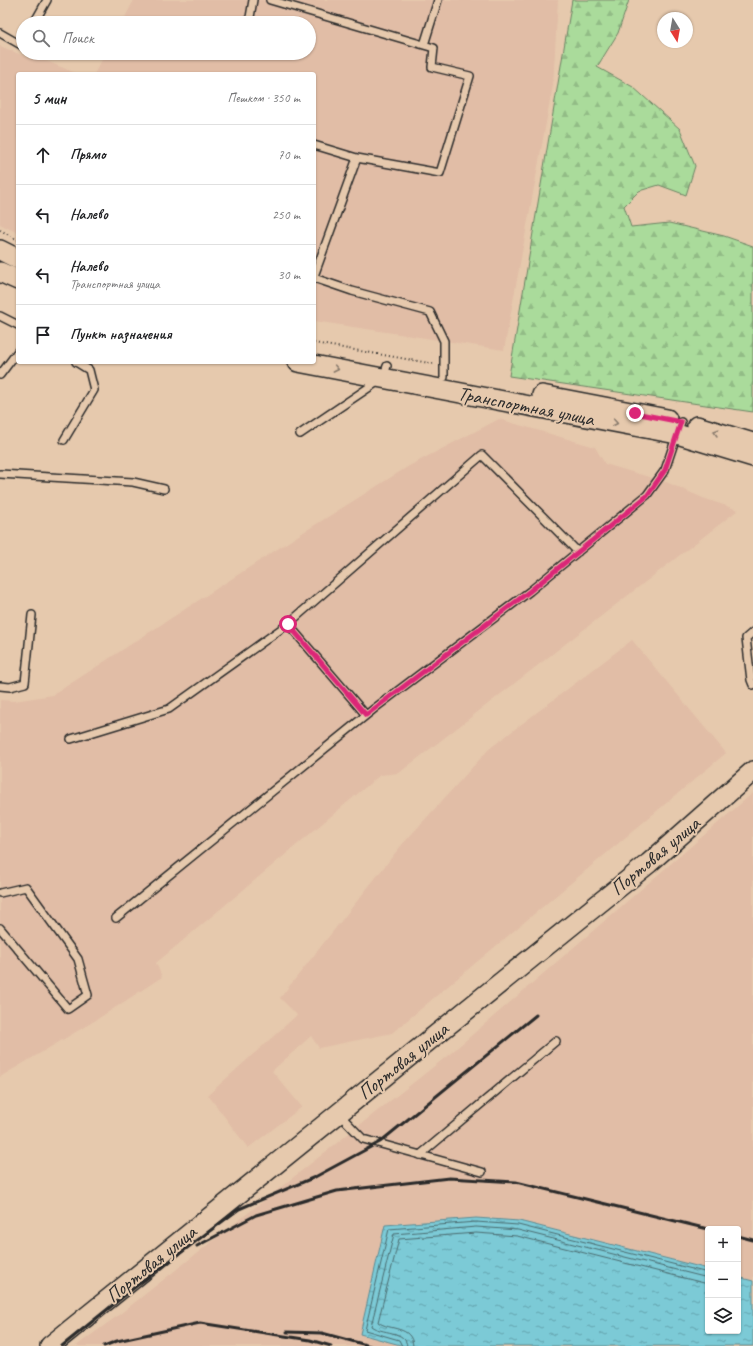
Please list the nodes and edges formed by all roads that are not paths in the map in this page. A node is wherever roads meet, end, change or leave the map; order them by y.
1 (46, 0) edge
2 (253, 0) edge
3 (270, 0) edge
4 (438, 0) edge
5 (38, 16) edge
6 (250, 16) edge
7 (0, 34) edge
8 (16, 42) edge
9 (424, 45) junction
10 (316, 146) edge
11 (357, 158) junction
12 (0, 250) edge
13 (16, 258) edge
14 (316, 271) edge
15 (0, 272) edge
16 (316, 278) edge
17 (16, 279) edge
18 (0, 316) edge
19 (16, 324) edge
20 (316, 353) edge
21 (16, 354) edge
22 (79, 364) edge
23 (315, 364) edge
24 (445, 371) junction
25 (385, 372) junction
26 (0, 375) edge
27 (679, 428) junction
28 (300, 434) dead end
29 (64, 440) dead end
30 (753, 443) edge
31 (753, 457) edge
32 (0, 474) edge
33 (164, 489) dead end
34 (578, 552) junction
35 (32, 615) dead end
36 (288, 624) junction
37 (753, 632) edge
38 (0, 686) edge
39 (753, 686) edge
40 (366, 715) junction
41 (71, 739) dead end
42 (753, 771) edge
43 (0, 893) edge
44 (116, 918) dead end
45 (0, 928) edge
46 (556, 1041) dead end
47 (338, 1113) junction
48 (420, 1155) junction
49 (482, 1172) dead end
50 (50, 1346) edge

1 - 5 lane
2 - 6 lane
3 - 9 lane
4 - 9 lane
7 - 8 lane
9 - 11 lane
10 - 11 lane
11 - 14 lane
12 - 13 main road
15 - 17 main road
16 - 24 lane
18 - 19 lane
20 - 25 main road, Транспортная улица
21 - 26 lane
22 - 29 lane
23 -> 25 main road, Транспортная улица
24 - 25 main road, Транспортная улица
24 - 27 main road, Транспортная улица
25 -> 27 main road, Транспортная улица
25 - 28 lane
30 -> 27 main road, Транспортная улица
27 - 31 main road, Транспортная улица
27 - 34 lane
32 - 33 lane
34 - 36 lane
34 - 40 lane
35 - 38 lane
36 - 40 lane
36 - 41 lane
37 - 39 lane
40 - 44 lane
42 - 47 main road, Портовая улица
43 - 45 lane
46 - 48 lane
47 - 48 lane
47 - 50 main road, Портовая улица
48 - 49 lane

